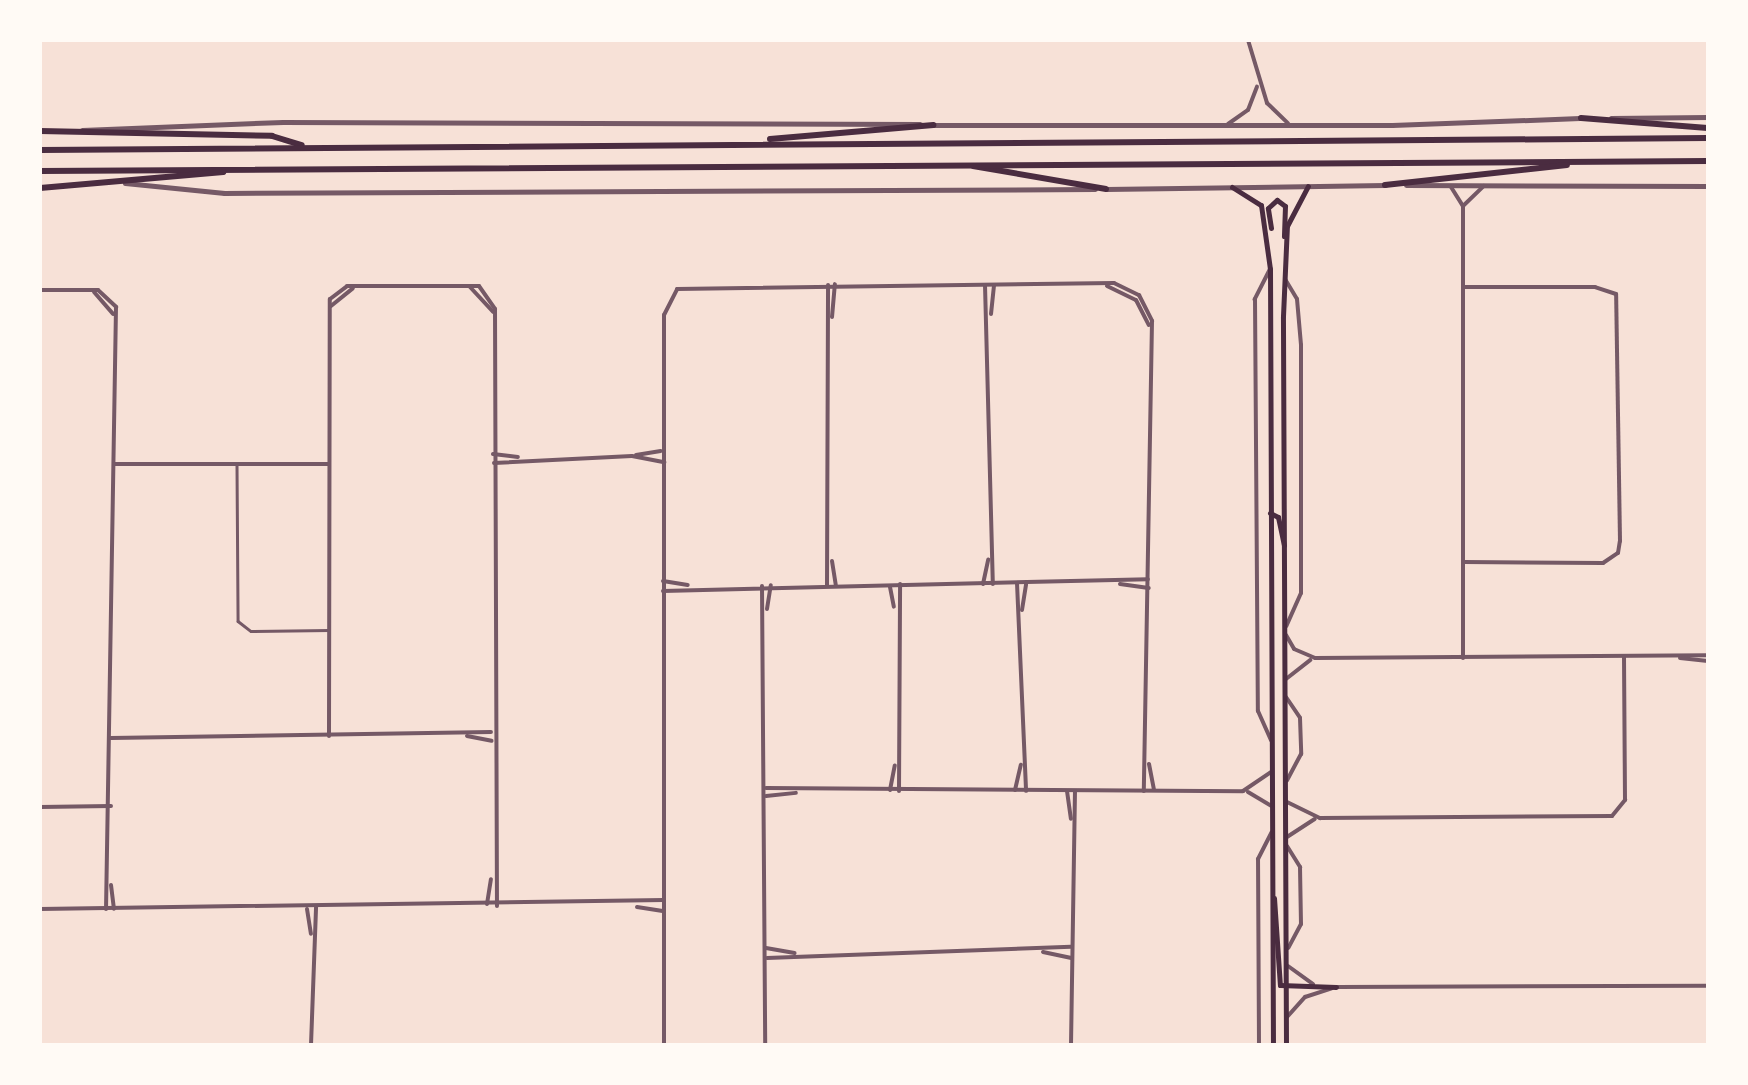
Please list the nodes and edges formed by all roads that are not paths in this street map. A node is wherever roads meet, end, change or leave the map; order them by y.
1 (1248, 40) edge
2 (1258, 82) junction
3 (1708, 117) edge
4 (1581, 118) junction
5 (1227, 124) junction
6 (1291, 124) junction
7 (933, 125) junction
8 (1708, 128) edge
9 (40, 131) edge
10 (79, 131) junction
11 (1708, 138) edge
12 (742, 142) junction
13 (303, 146) junction
14 (40, 150) edge
15 (1708, 161) edge
16 (1571, 162) junction
17 (967, 164) junction
18 (240, 170) junction
19 (40, 171) edge
20 (125, 183) junction
21 (1490, 184) junction
22 (1448, 185) junction
23 (1308, 186) junction
24 (1385, 186) junction
25 (1708, 186) edge
26 (1232, 187) junction
27 (40, 188) edge
28 (1106, 189) junction
29 (1463, 206) junction
30 (1268, 237) junction
31 (1286, 239) junction
32 (1270, 269) junction
33 (1285, 279) junction
34 (828, 284) junction
35 (835, 284) junction
36 (985, 285) junction
37 (994, 285) junction
38 (1464, 287) junction
39 (40, 290) edge
40 (990, 318) junction
41 (832, 322) junction
42 (664, 451) junction
43 (494, 454) junction
44 (632, 456) junction
45 (522, 458) junction
46 (493, 462) junction
47 (664, 462) junction
48 (113, 464) junction
49 (237, 464) junction
50 (329, 464) junction
51 (1270, 513) junction
52 (1285, 548) junction
53 (989, 555) junction
54 (831, 556) junction
55 (1464, 562) junction
56 (1149, 579) junction
57 (664, 582) junction
58 (1026, 583) junction
59 (1115, 583) junction
60 (890, 584) junction
61 (900, 584) junction
62 (983, 584) junction
63 (993, 584) junction
64 (1017, 584) junction
65 (771, 585) junction
66 (827, 585) junction
67 (836, 585) junction
68 (693, 586) junction
69 (762, 586) junction
70 (1149, 588) junction
71 (664, 590) junction
72 (896, 611) junction
73 (766, 613) junction
74 (1021, 614) junction
75 (1286, 626) junction
76 (329, 630) junction
77 (1286, 636) junction
78 (1624, 657) junction
79 (1315, 658) junction
80 (1463, 658) junction
81 (1708, 658) edge
82 (1286, 680) junction
83 (1286, 697) junction
84 (493, 732) junction
85 (462, 735) junction
86 (329, 736) junction
87 (111, 738) junction
88 (1271, 740) junction
89 (493, 741) junction
90 (1149, 764) junction
91 (895, 765) junction
92 (1021, 765) junction
93 (1271, 772) junction
94 (1287, 780) junction
95 (766, 788) junction
96 (1243, 790) junction
97 (1015, 791) junction
98 (1026, 791) junction
99 (1066, 791) junction
100 (1075, 791) junction
101 (1144, 791) junction
102 (1154, 791) junction
103 (801, 792) junction
104 (890, 792) junction
105 (899, 792) junction
106 (766, 796) junction
107 (1287, 802) junction
108 (111, 806) junction
109 (1271, 806) junction
110 (40, 807) edge
111 (1320, 818) junction
112 (1071, 819) junction
113 (1272, 832) junction
114 (1287, 837) junction
115 (1287, 846) junction
116 (492, 874) junction
117 (110, 881) junction
118 (1273, 896) junction
119 (664, 900) junction
120 (633, 905) junction
121 (487, 906) junction
122 (497, 906) junction
123 (316, 907) junction
124 (307, 908) junction
125 (40, 909) edge
126 (106, 909) junction
127 (114, 909) junction
128 (664, 911) junction
129 (311, 934) junction
130 (1071, 947) junction
131 (766, 948) junction
132 (1288, 948) junction
133 (1043, 952) junction
134 (796, 953) junction
135 (766, 958) junction
136 (1071, 958) junction
137 (1288, 966) junction
138 (1708, 986) edge
139 (1336, 987) junction
140 (1288, 989) junction
141 (1286, 1018) junction
142 (1288, 1042) edge
143 (311, 1045) edge
144 (664, 1045) edge
145 (765, 1045) edge
146 (1072, 1045) edge
147 (1260, 1045) edge
148 (1273, 1045) edge

1 - 2 street
2 - 5 street
2 - 6 street
3 - 4 street
4 - 6 street
4 - 8 highway
5 - 6 street
5 - 7 street
7 - 10 street
7 - 12 highway
9 - 10 highway
10 - 13 highway
11 - 12 highway
12 - 13 highway
13 - 14 highway
15 - 16 highway
16 - 17 highway
16 - 24 highway
17 - 18 highway
17 - 28 highway
18 - 19 highway
18 - 20 highway
20 - 27 highway
20 - 28 street
21 - 22 street
21 - 25 street
21 - 29 street
22 - 24 street
22 - 29 street
23 - 24 street
23 - 26 street
23 - 31 main road
26 - 28 street
26 - 30 main road
29 - 38 street
30 - 31 main road
30 - 32 main road
31 - 33 main road
32 - 51 main road
32 - 88 street
33 - 52 main road
33 - 75 street
34 - 35 street
34 - 41 street
34 - 42 street
35 - 36 street
35 - 41 street
36 - 37 street
36 - 40 street
37 - 40 street
37 - 56 street
38 - 55 street
38 - 55 street
39 - 48 street
40 - 53 street
41 - 54 street
42 - 44 street
42 - 47 street
43 - 45 street
43 - 46 street
43 - 50 street
44 - 45 street
44 - 47 street
45 - 46 street
46 - 84 street
47 - 57 street
48 - 49 street
48 - 87 street
49 - 50 street
49 - 76 lane
50 - 76 street
51 - 52 main road
51 - 88 main road
52 - 75 main road
53 - 62 street
53 - 63 street
54 - 66 street
54 - 67 street
55 - 80 street
56 - 59 street
56 - 70 street
57 - 68 street
57 - 71 street
58 - 59 street
58 - 64 street
58 - 74 street
59 - 70 street
60 - 61 street
60 - 67 street
60 - 72 street
61 - 62 street
61 - 72 street
62 - 63 street
63 - 64 street
64 - 74 street
65 - 66 street
65 - 69 street
65 - 73 street
66 - 67 street
68 - 69 street
68 - 71 street
69 - 73 street
70 - 90 street
71 - 119 street
72 - 91 street
73 - 95 street
74 - 92 street
75 - 77 main road
76 - 86 street
77 - 79 street
77 - 82 main road
78 - 80 street
78 - 81 street
78 - 111 street
79 - 80 street
79 - 82 street
82 - 83 main road
83 - 94 main road
83 - 94 street
84 - 85 street
84 - 89 street
85 - 86 street
85 - 89 street
86 - 87 street
87 - 108 street
88 - 93 main road
89 - 116 street
90 - 101 street
90 - 102 street
91 - 104 street
91 - 105 street
92 - 97 street
92 - 98 street
93 - 96 street
93 - 109 main road
94 - 107 main road
95 - 103 street
95 - 106 street
96 - 102 street
96 - 109 street
97 - 98 street
97 - 105 street
98 - 99 street
99 - 100 street
99 - 112 street
100 - 101 street
100 - 112 street
101 - 102 street
103 - 104 street
103 - 106 street
104 - 105 street
106 - 131 street
107 - 111 street
107 - 114 main road
108 - 110 street
108 - 117 street
109 - 113 main road
111 - 114 street
112 - 130 street
113 - 118 main road
113 - 147 street
114 - 115 main road
115 - 132 main road
115 - 132 street
116 - 121 street
116 - 122 street
117 - 126 street
117 - 127 street
118 - 140 main road
118 - 148 main road
119 - 120 street
119 - 128 street
120 - 122 street
120 - 128 street
121 - 122 street
121 - 123 street
123 - 124 street
123 - 129 street
124 - 127 street
124 - 129 street
125 - 126 street
126 - 127 street
128 - 144 street
129 - 143 street
130 - 133 street
130 - 136 street
131 - 134 street
131 - 135 street
132 - 137 main road
133 - 134 street
133 - 136 street
134 - 135 street
135 - 145 street
136 - 146 street
137 - 139 street
137 - 140 main road
138 - 139 street
139 - 140 main road
139 - 141 street
140 - 141 main road
141 - 142 main road

